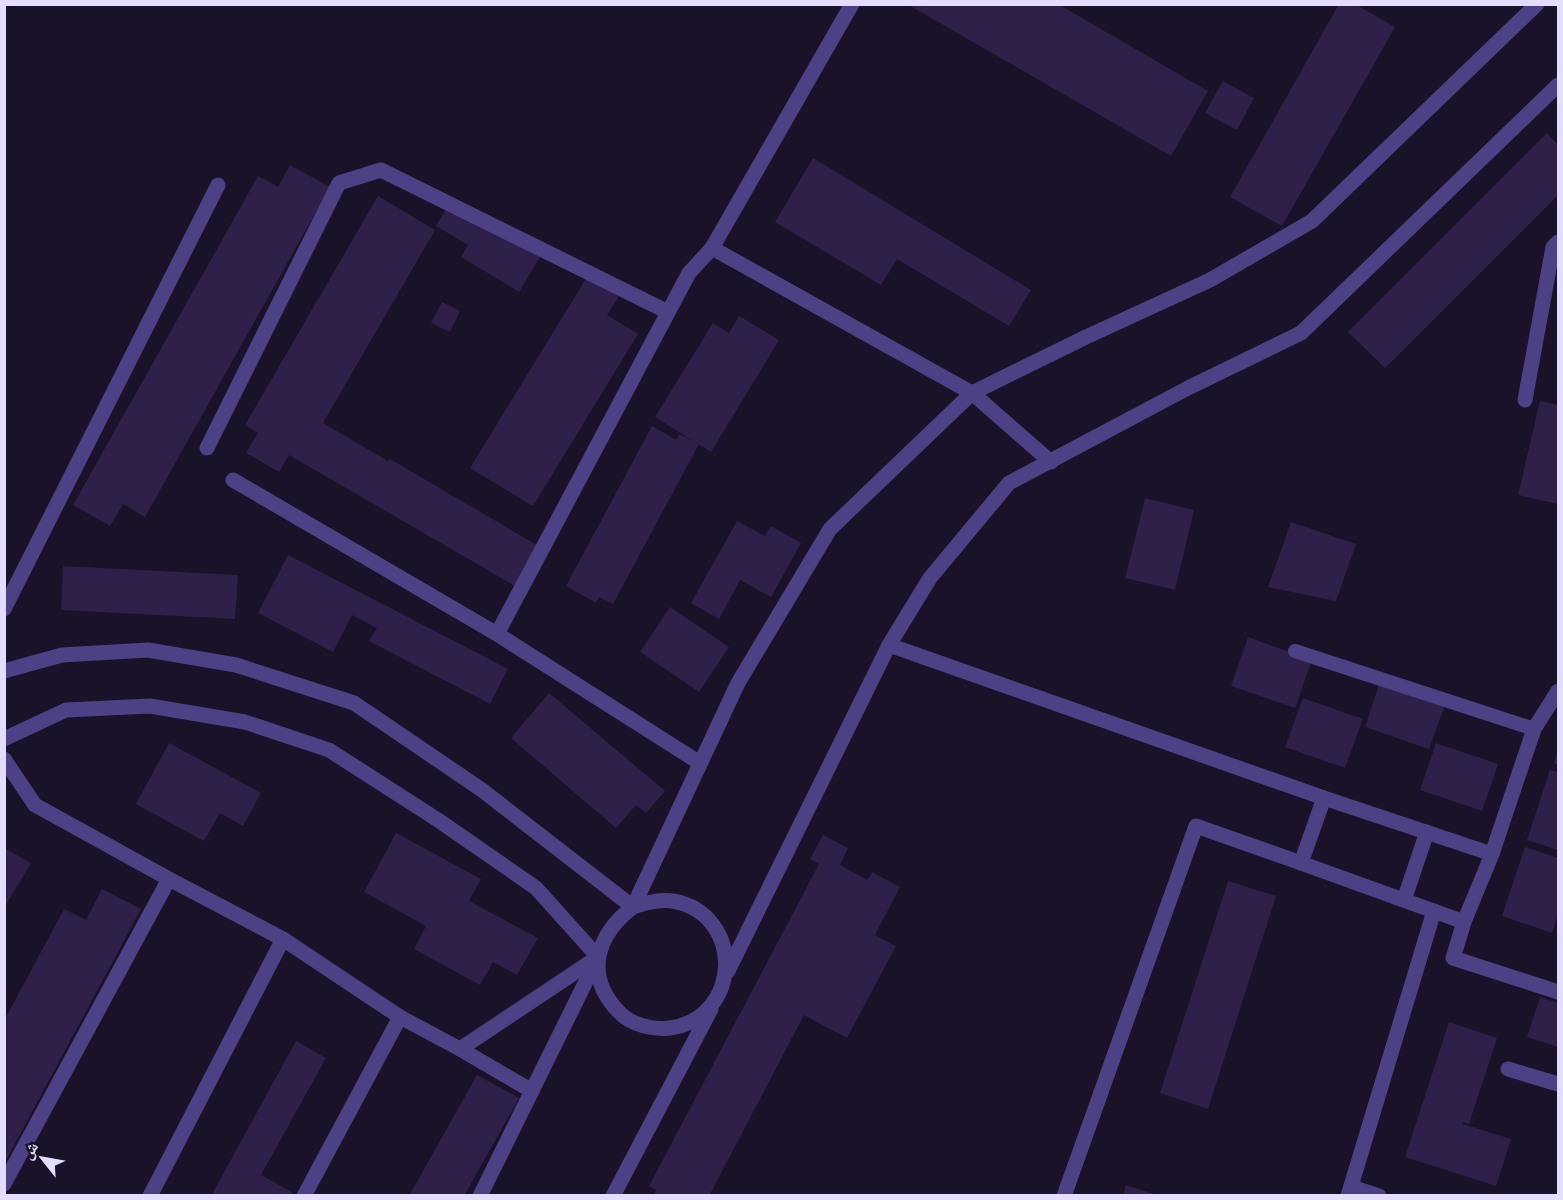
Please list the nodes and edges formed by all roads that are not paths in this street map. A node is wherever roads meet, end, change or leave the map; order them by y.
1 (852, 4) edge
2 (1537, 4) edge
3 (1558, 85) edge
4 (218, 185) dead end
5 (1558, 242) edge
6 (712, 248) junction
7 (668, 312) junction
8 (972, 393) junction
9 (1525, 400) dead end
10 (207, 448) dead end
11 (1050, 462) junction
12 (233, 480) dead end
13 (4, 609) edge
14 (497, 634) junction
15 (889, 645) junction
16 (1295, 651) dead end
17 (4, 671) edge
18 (1558, 691) edge
19 (1534, 729) junction
20 (4, 739) edge
21 (4, 759) edge
22 (700, 764) junction
23 (1324, 798) junction
24 (1426, 832) junction
25 (1492, 854) junction
26 (1300, 863) junction
27 (169, 879) junction
28 (1404, 900) junction
29 (633, 907) junction
30 (1434, 911) junction
31 (1464, 922) junction
32 (283, 939) junction
33 (598, 957) junction
34 (725, 976) junction
35 (1558, 992) edge
36 (715, 1002) junction
37 (400, 1017) junction
38 (460, 1049) junction
39 (1508, 1069) dead end
40 (1558, 1084) edge
41 (532, 1092) junction
42 (4, 1184) edge
43 (1349, 1191) edge
44 (150, 1196) edge
45 (304, 1196) edge
46 (480, 1196) edge
47 (613, 1196) edge
48 (1064, 1196) edge
49 (1379, 1196) edge

1 - 6 street
2 - 8 street
3 - 11 street
4 - 13 street
5 - 9 street
6 - 7 street
6 - 8 street
7 - 10 street
7 - 14 street
8 - 11 street
8 - 22 street
11 - 15 street
12 - 14 street
14 - 22 street
15 - 23 street
15 - 34 street
16 - 19 lane
17 - 29 street
18 - 19 street
19 - 25 street
20 - 33 street
21 - 27 street
22 - 29 street
23 - 24 street
23 - 26 street
24 - 25 street
24 - 28 street
25 - 31 street
26 - 28 street
26 - 48 street
27 - 32 street
27 - 42 street
28 - 30 street
29 - 33 street
29 - 34 street
30 - 31 street
30 - 43 street
31 - 35 street
32 - 37 street
32 - 44 street
33 - 36 street
33 - 38 street
33 - 41 street
34 - 36 street
36 - 47 street
37 - 38 street
37 - 45 street
38 - 41 street
39 - 40 street
41 - 46 street
43 - 49 street

